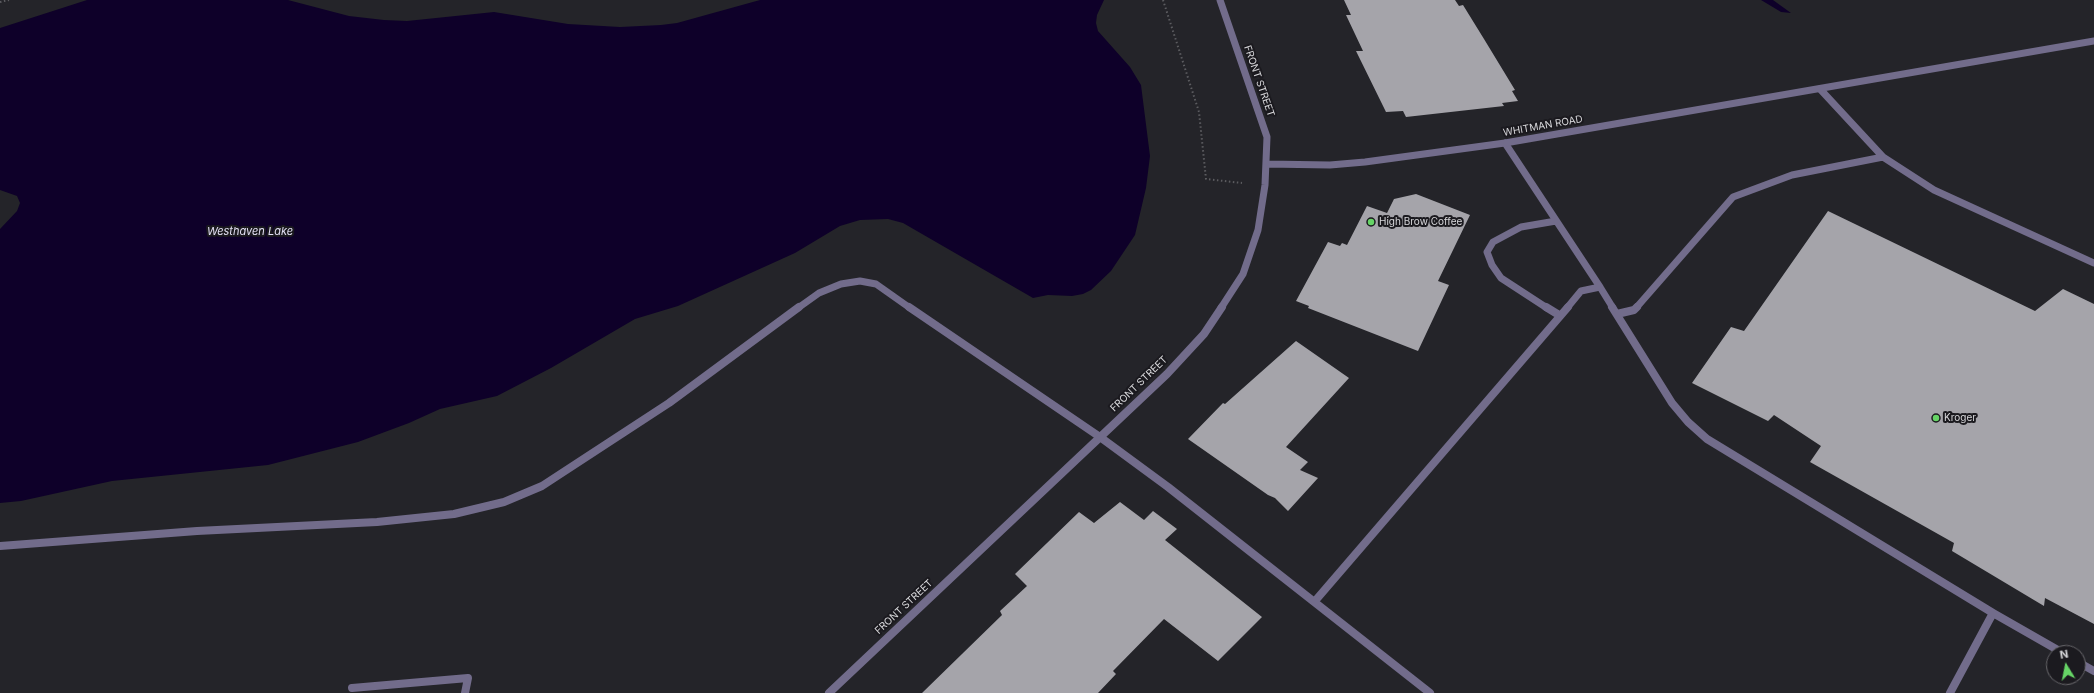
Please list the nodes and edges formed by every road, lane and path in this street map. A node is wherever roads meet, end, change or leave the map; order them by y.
1 (9, 0) edge
2 (1163, 0) edge
3 (1220, 0) edge
4 (0, 2) edge
5 (2094, 41) edge
6 (1820, 89) junction
7 (1505, 143) junction
8 (1884, 157) junction
9 (1267, 164) junction
10 (1265, 185) junction
11 (1556, 221) junction
12 (2094, 263) edge
13 (1600, 287) junction
14 (1617, 314) junction
15 (1559, 315) junction
16 (1100, 437) junction
17 (0, 546) edge
18 (1314, 601) junction
19 (1993, 613) junction
20 (2049, 645) edge
21 (352, 688) dead end
22 (465, 693) edge
23 (829, 693) edge
24 (1430, 693) edge
25 (1950, 693) edge

1 - 4 path
2 - 10 path
3 - 9 street, FRONT STREET
5 - 6 street, WHITMAN ROAD
6 - 7 street, WHITMAN ROAD
6 - 8 street
7 - 9 street, WHITMAN ROAD
7 - 11 street
8 - 12 street
8 - 14 street
9 - 10 street, FRONT STREET
10 - 16 street, FRONT STREET
11 - 13 street
11 - 15 street
13 - 14 street
13 - 15 street
14 - 19 street
15 - 18 street
16 - 17 street
16 - 18 street
16 - 23 street, FRONT STREET
18 - 24 street
19 - 20 street
19 - 25 street
21 - 22 street

